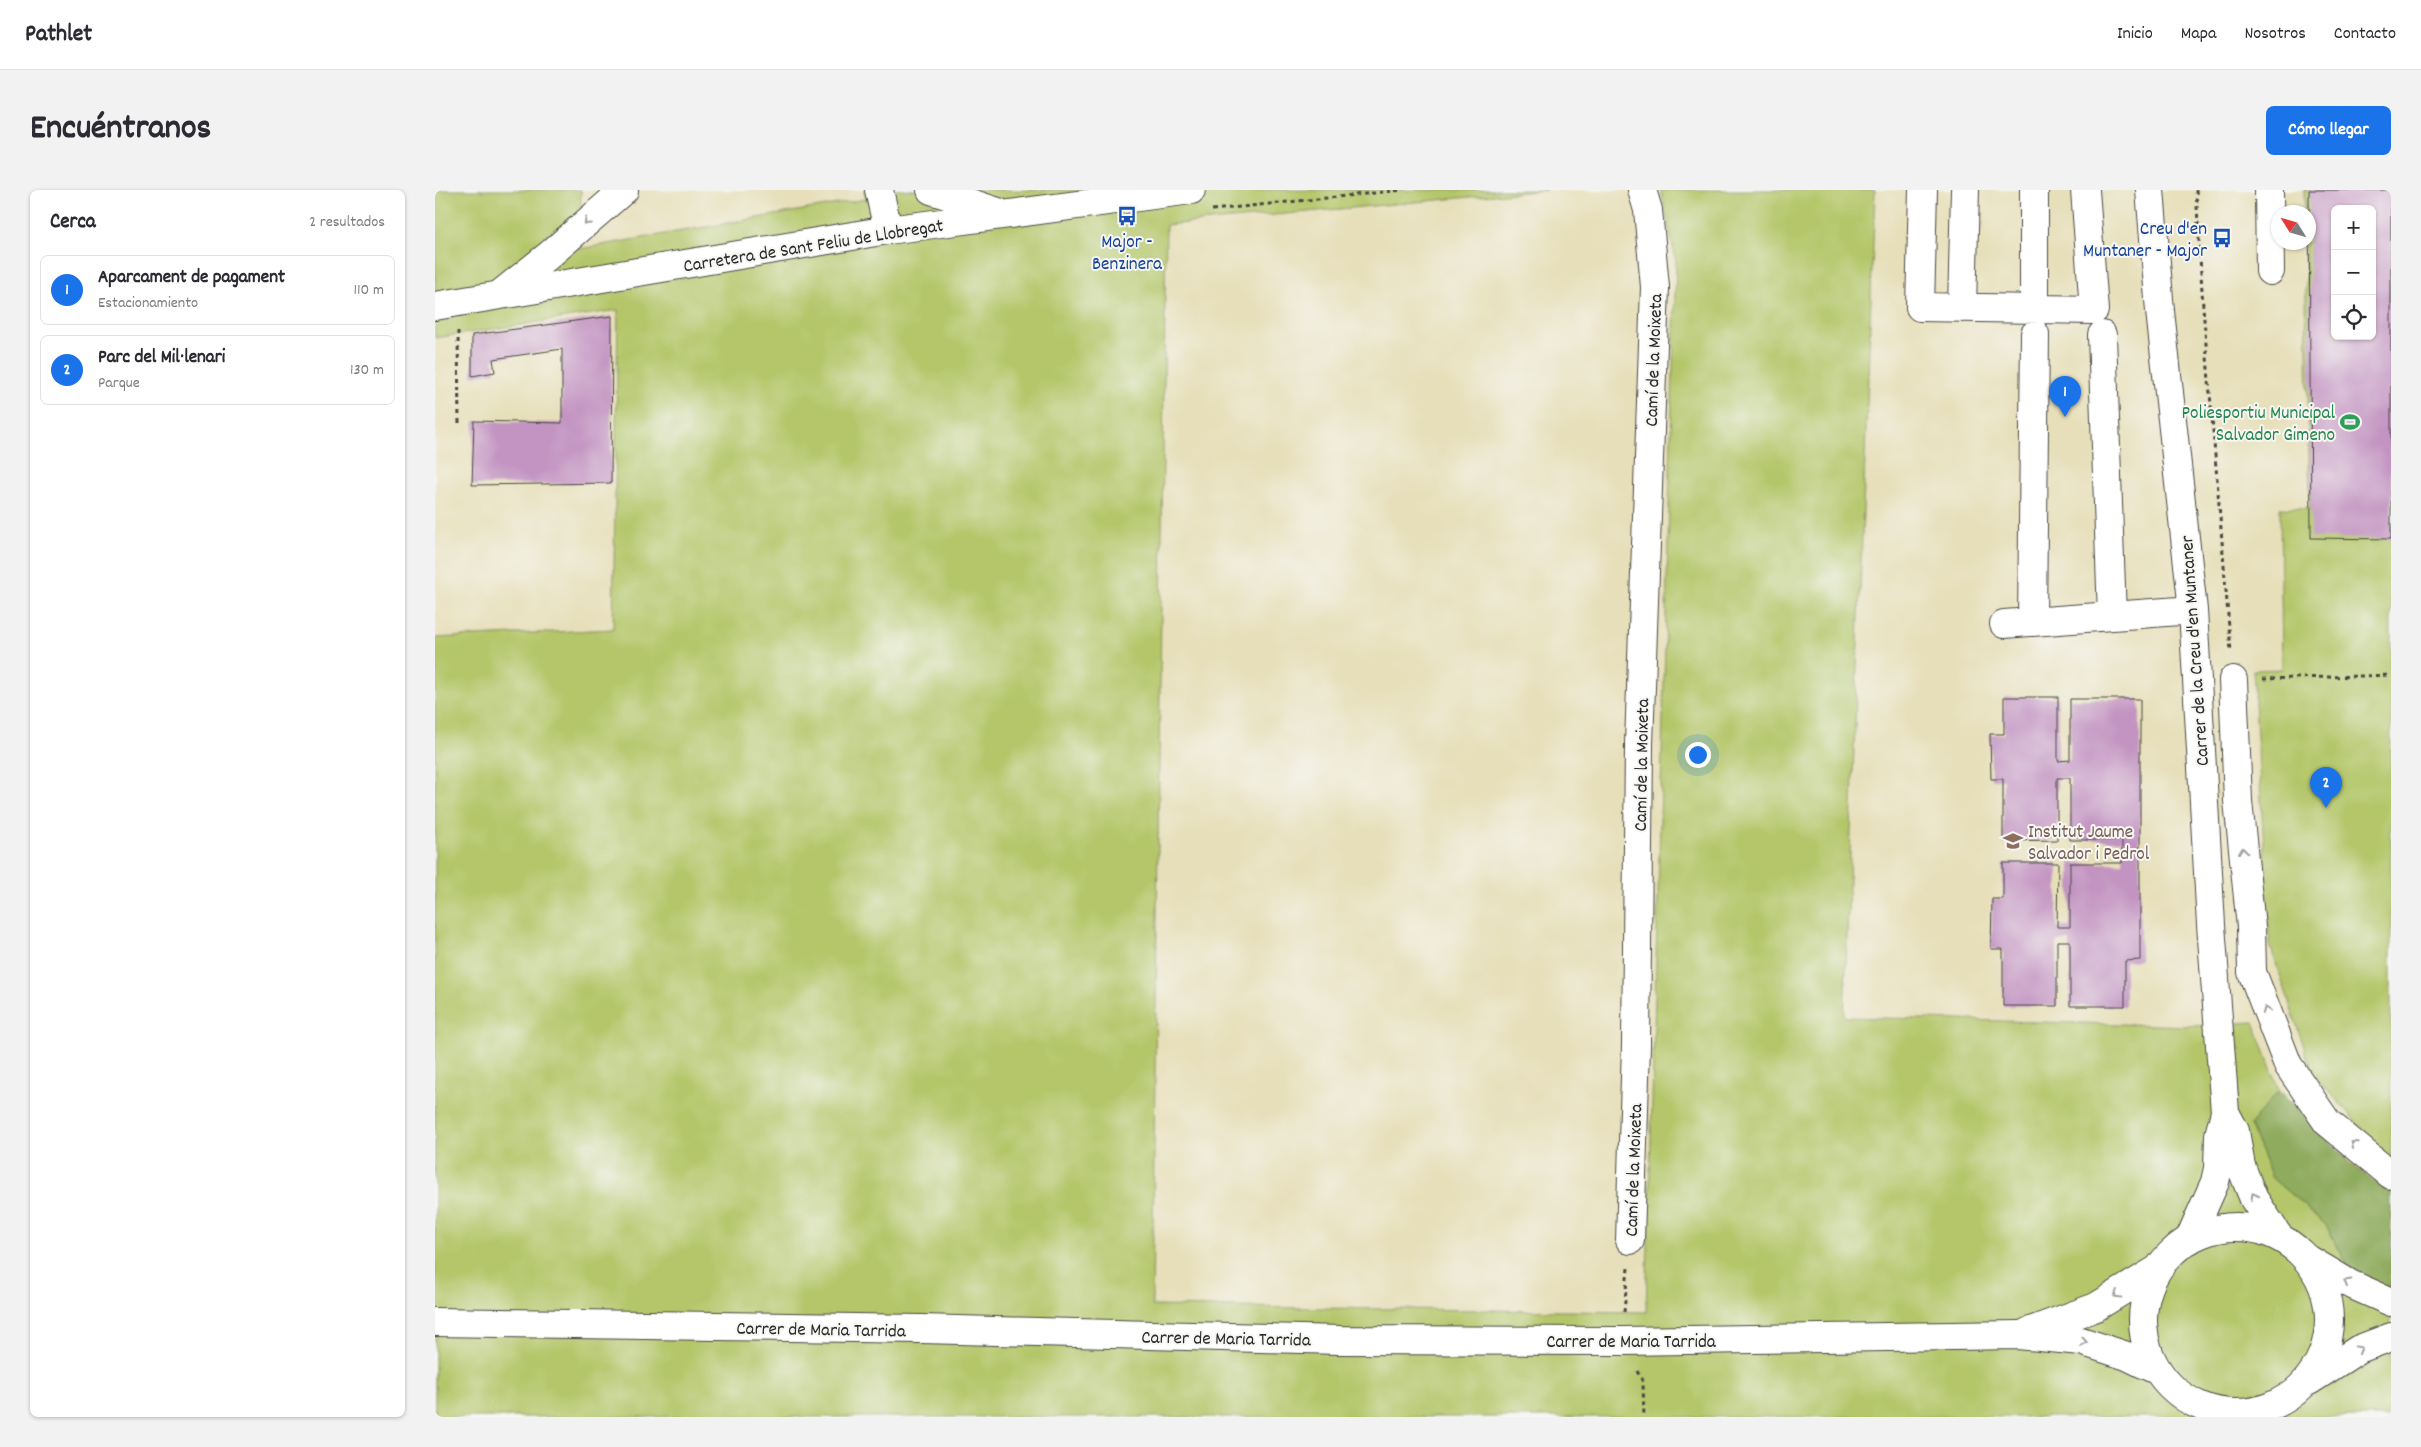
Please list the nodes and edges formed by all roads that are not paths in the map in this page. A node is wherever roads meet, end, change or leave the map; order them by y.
1 (624, 190) edge
2 (879, 190) edge
3 (931, 190) edge
4 (1191, 190) edge
5 (1642, 190) edge
6 (1923, 190) edge
7 (1965, 190) edge
8 (2034, 190) edge
9 (2085, 190) edge
10 (2150, 190) edge
11 (2269, 190) edge
12 (1007, 214) junction
13 (888, 230) junction
14 (2270, 271) dead end
15 (495, 297) junction
16 (446, 305) edge
17 (1962, 308) junction
18 (2034, 321) junction
19 (2102, 336) dead end
20 (2193, 610) junction
21 (2112, 616) junction
22 (2032, 622) junction
23 (2004, 624) dead end
24 (2233, 680) road end
25 (2225, 1112) junction
26 (2391, 1175) edge
27 (2279, 1237) junction
28 (1630, 1240) road end
29 (2189, 1240) junction
30 (2305, 1256) junction
31 (2158, 1269) junction
32 (2391, 1302) edge
33 (435, 1322) edge
34 (2018, 1335) junction
35 (2391, 1337) edge
36 (2158, 1371) junction
37 (2303, 1384) junction

1 -> 15 main road
2 - 13 main road
3 - 12 main road
4 - 12 main road, Carretera de Sant Feliu de Llobregat
5 - 28 main road, Camí de la Moixeta
6 - 17 main road
7 - 17 main road
8 - 18 main road
9 - 18 main road
10 - 20 main road, Carrer de la Creu d'en Muntaner
11 - 14 main road
12 - 13 main road, Carretera de Sant Feliu de Llobregat
13 - 15 main road, Carretera de Sant Feliu de Llobregat
15 - 16 main road, Carretera de Sant Feliu de Llobregat
17 - 18 main road
18 - 22 main road
19 - 21 main road
20 - 21 main road
20 - 25 main road, Carrer de la Creu d'en Muntaner
21 - 22 main road
22 - 23 main road
26 -> 24 main road
27 -> 25 main road, Carrer de la Creu d'en Muntaner
25 - 29 main road, Carrer de la Creu d'en Muntaner
27 - 29 main road
27 - 30 main road
29 - 31 main road
32 -> 30 main road
30 - 37 main road
31 -> 34 main road, Carrer de Maria Tarrida
31 - 36 main road
33 - 34 main road, Carrer de Maria Tarrida
34 -> 36 main road, Carrer de Maria Tarrida
37 -> 35 main road
36 - 37 main road

